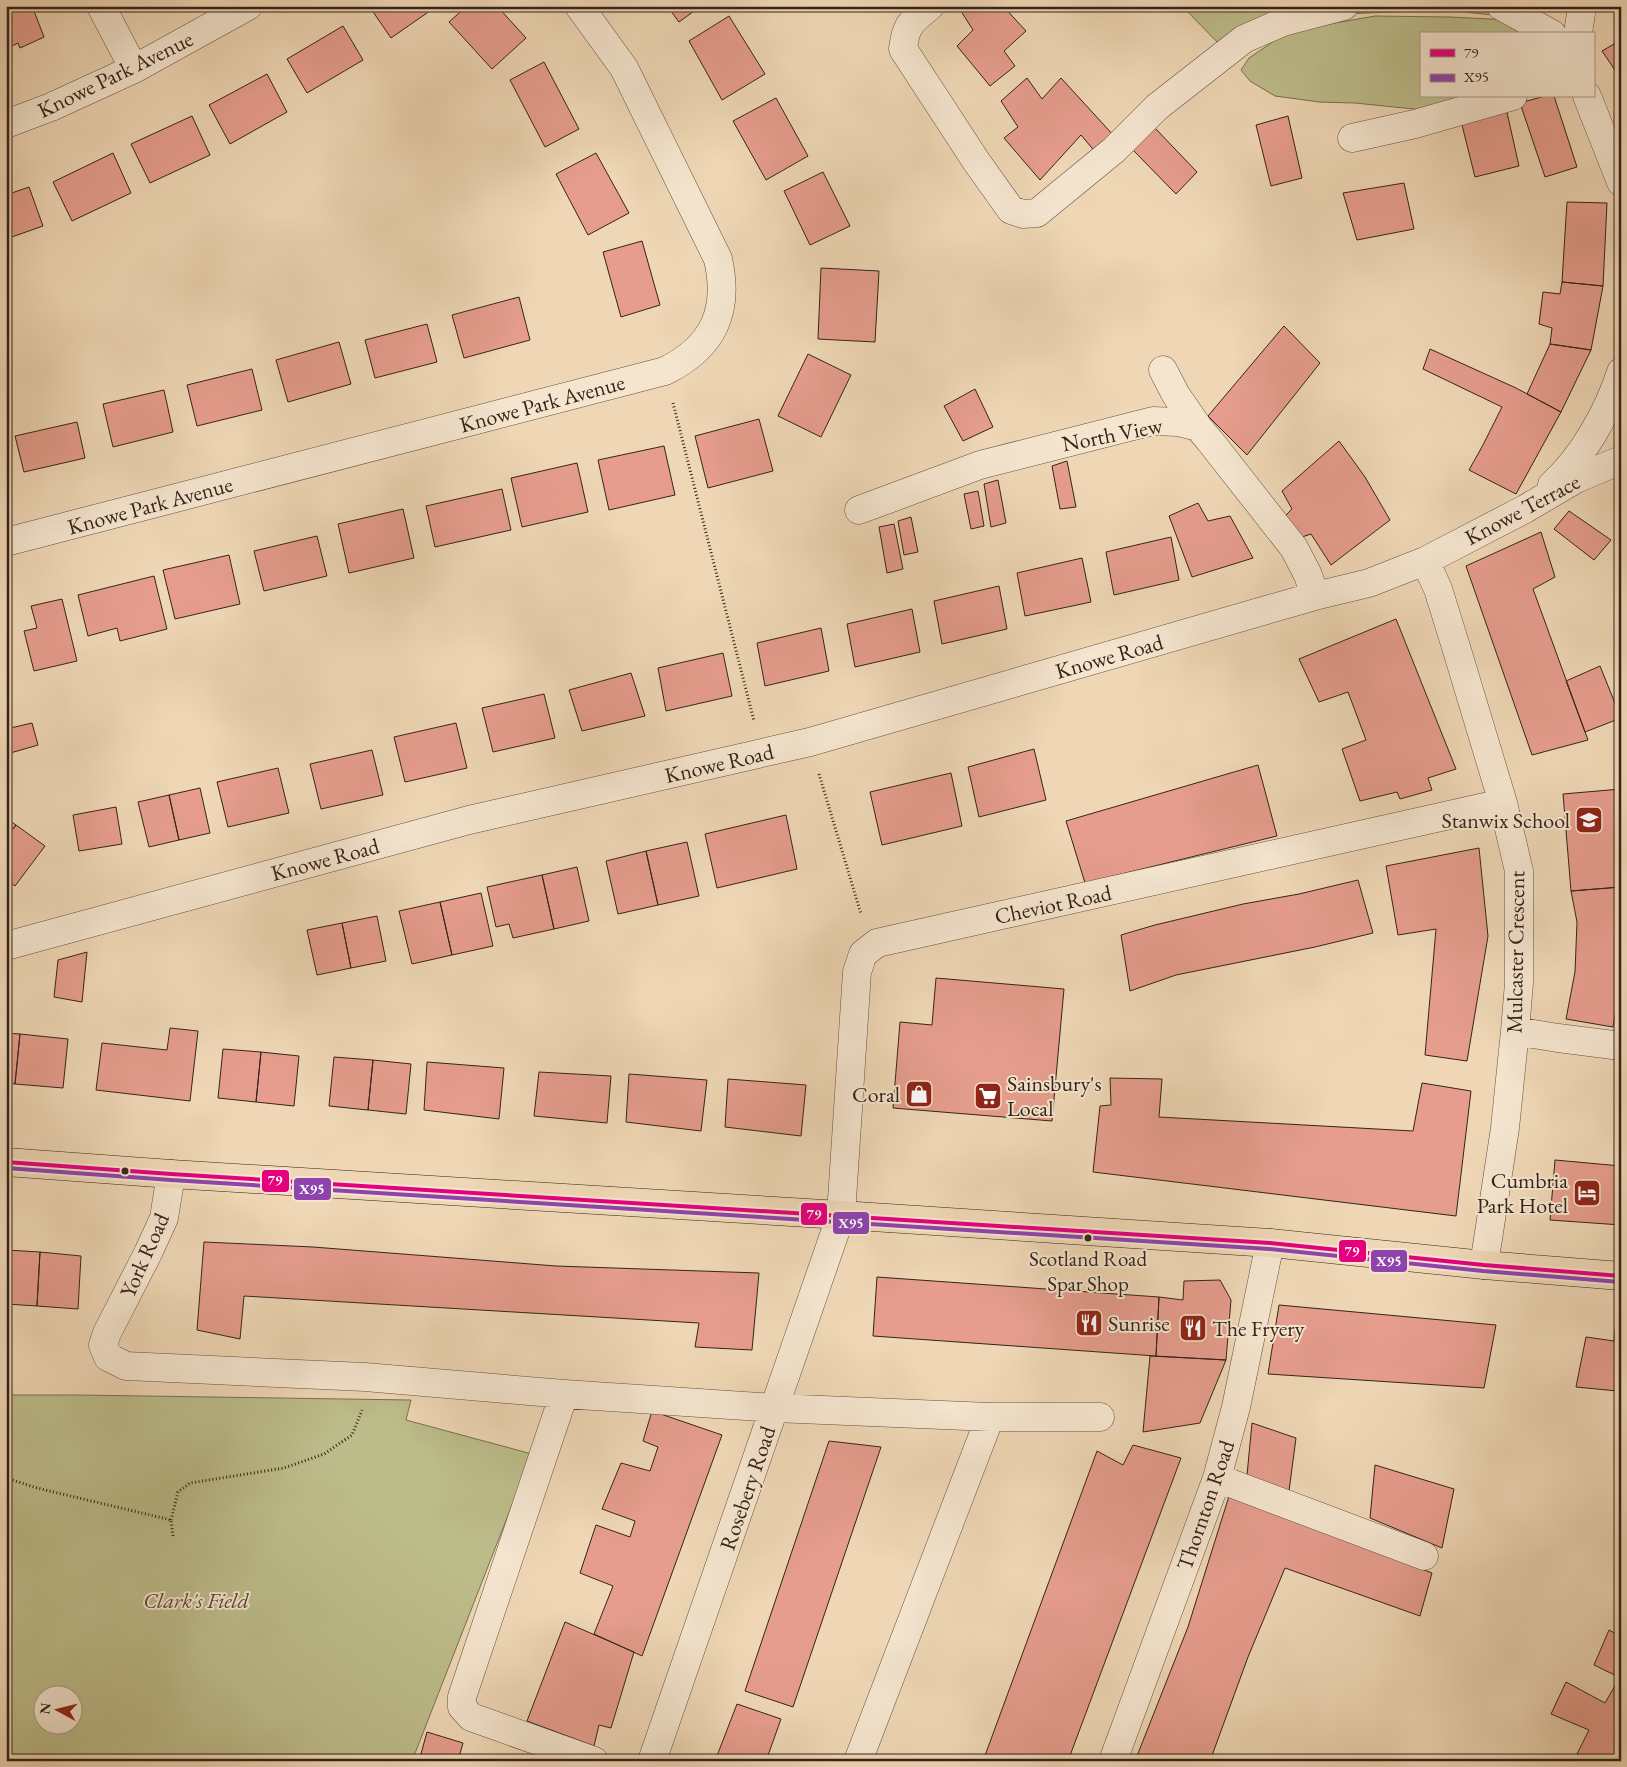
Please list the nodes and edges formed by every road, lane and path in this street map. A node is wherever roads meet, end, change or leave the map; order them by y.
1 (101, 6) edge
2 (248, 6) edge
3 (579, 6) edge
4 (930, 6) edge
5 (1344, 6) edge
6 (1500, 6) edge
7 (1582, 6) edge
8 (1548, 32) edge
9 (1578, 32) edge
10 (134, 69) junction
11 (1506, 98) edge
12 (1589, 98) edge
13 (6, 124) edge
14 (1352, 138) dead end
15 (1621, 182) edge
16 (1163, 370) dead end
17 (664, 371) junction
18 (1621, 372) edge
19 (1198, 427) junction
20 (1621, 460) edge
21 (1525, 509) junction
22 (860, 510) dead end
23 (6, 542) edge
24 (1425, 561) junction
25 (1316, 596) junction
26 (810, 742) junction
27 (762, 753) junction
28 (1503, 803) junction
29 (877, 943) junction
30 (6, 946) edge
31 (1515, 1031) junction
32 (1621, 1046) edge
33 (6, 1162) edge
34 (172, 1174) junction
35 (841, 1215) junction
36 (1270, 1242) junction
37 (1484, 1265) junction
38 (1621, 1276) edge
39 (365, 1378) junction
40 (564, 1394) junction
41 (775, 1408) junction
42 (990, 1417) junction
43 (1100, 1417) dead end
44 (6, 1478) edge
45 (1217, 1478) junction
46 (172, 1520) junction
47 (172, 1536) dead end
48 (1424, 1556) dead end
49 (594, 1761) edge
50 (652, 1761) edge
51 (858, 1761) edge
52 (1112, 1761) edge

1 - 10 street
2 - 10 street, Knowe Park Avenue
3 - 17 street, Knowe Park Avenue
4 - 5 street
6 - 8 street
7 - 9 street
10 - 13 street, Knowe Park Avenue
11 - 14 street
12 - 15 street
16 - 19 street
17 - 23 street, Knowe Park Avenue
17 - 27 path
18 - 21 street
19 - 22 street, North View
19 - 25 street
20 - 21 street, Knowe Terrace
21 - 24 street, Knowe Terrace
24 - 25 street, Knowe Road
24 - 28 street, Mulcaster Crescent
25 - 26 street, Knowe Road
26 - 27 street, Knowe Road
26 - 29 path
27 - 30 street, Knowe Road
28 - 29 street, Cheviot Road
28 - 31 street, Mulcaster Crescent
29 - 35 street
31 - 32 street
31 - 37 street, Mulcaster Crescent
33 - 34 main road
34 - 35 main road
34 - 39 street, York Road
35 - 36 main road
35 - 41 street, Rosebery Road
36 - 37 main road
36 - 45 street, Thornton Road
37 - 38 main road
39 - 40 street
39 - 46 path
40 - 41 street
40 - 49 street
41 - 42 street
41 - 50 street, Rosebery Road
42 - 43 street
42 - 51 street
44 - 46 path
45 - 48 street
45 - 52 street, Thornton Road
46 - 47 path

